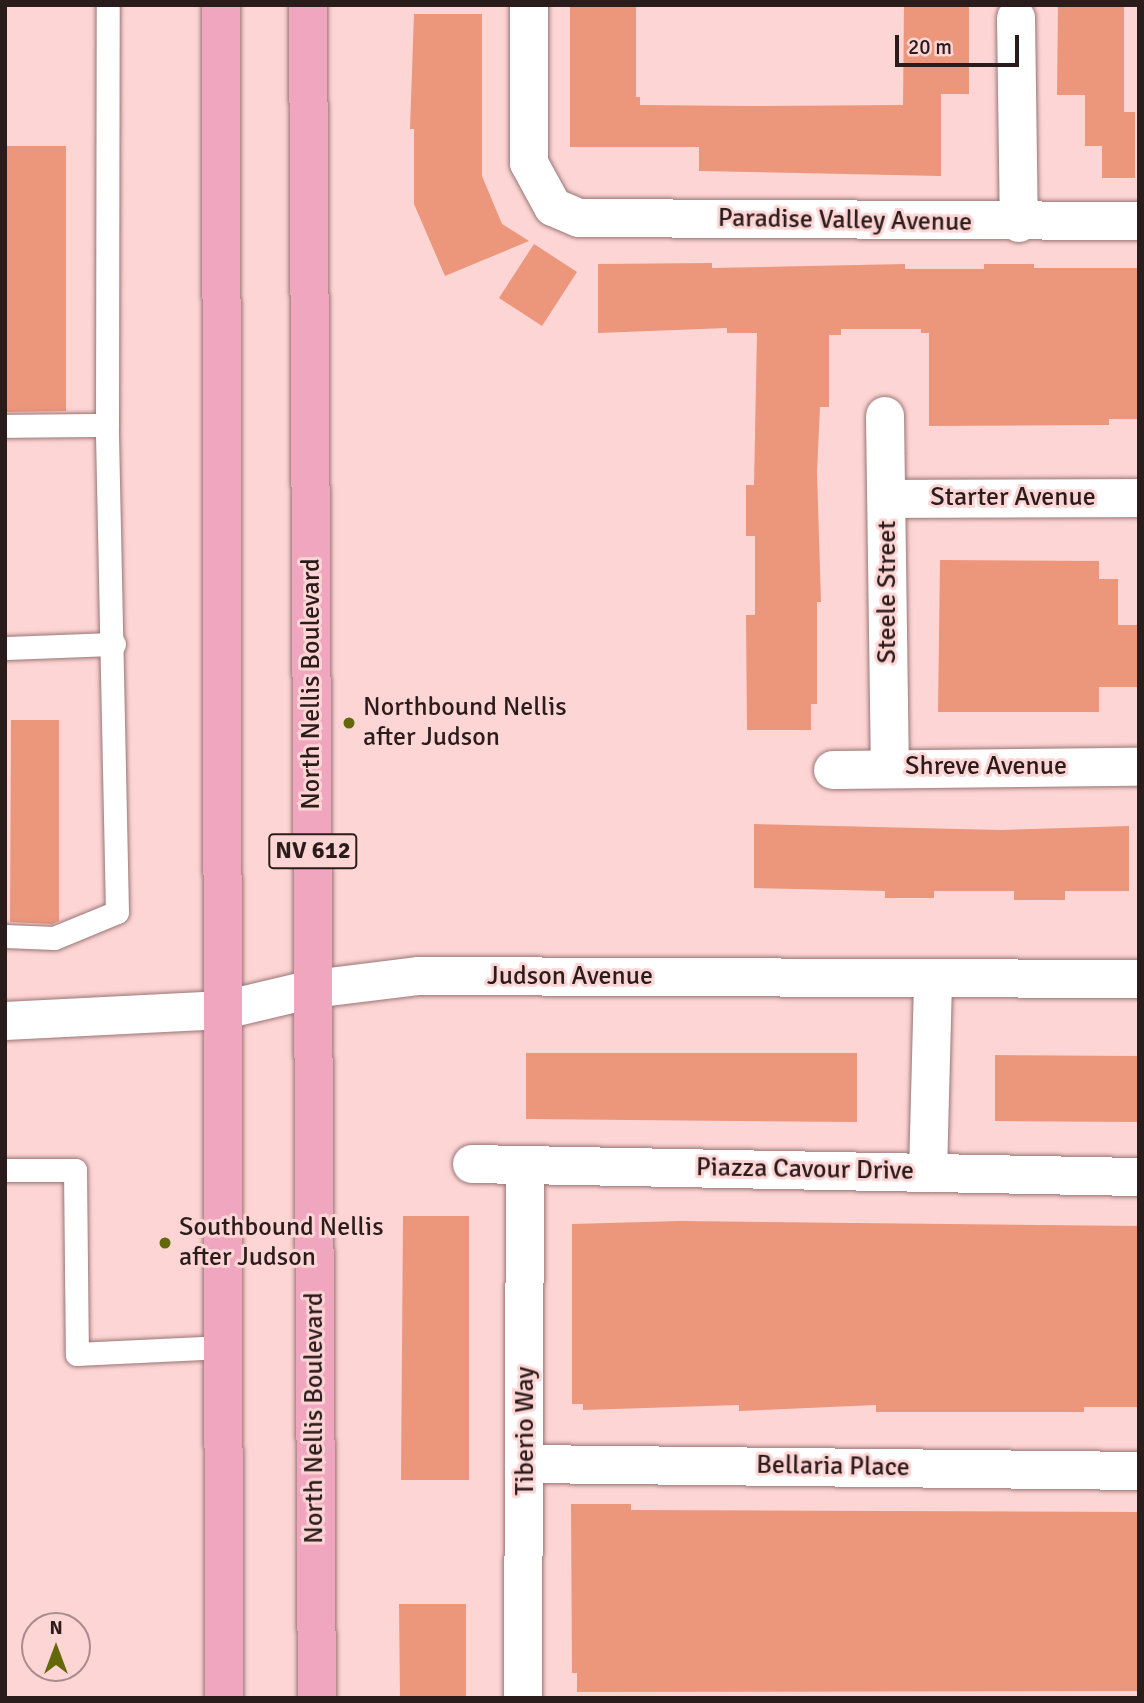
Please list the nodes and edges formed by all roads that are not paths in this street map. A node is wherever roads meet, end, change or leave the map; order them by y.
1 (108, 5) edge
2 (221, 5) edge
3 (309, 5) edge
4 (529, 5) edge
5 (1016, 18) dead end
6 (1139, 221) edge
7 (1019, 223) junction
8 (885, 416) dead end
9 (107, 425) junction
10 (5, 426) edge
11 (1139, 498) edge
12 (887, 499) junction
13 (114, 645) junction
14 (5, 648) edge
15 (890, 767) junction
16 (1139, 767) edge
17 (832, 770) dead end
18 (5, 936) edge
19 (933, 979) junction
20 (1139, 979) edge
21 (313, 989) junction
22 (224, 1010) junction
23 (5, 1021) edge
24 (471, 1164) dead end
25 (525, 1165) junction
26 (5, 1170) edge
27 (928, 1173) junction
28 (1139, 1177) edge
29 (223, 1347) junction
30 (526, 1464) junction
31 (1139, 1471) edge
32 (225, 1698) edge
33 (317, 1698) edge
34 (523, 1698) edge

1 - 9 lane
2 - 22 main road
3 - 21 main road, North Nellis Boulevard / NV 612
4 - 7 street, Paradise Valley Avenue
5 - 7 street
6 - 7 street, Paradise Valley Avenue
8 - 12 street, Steele Street
9 - 10 lane
9 - 13 lane
11 - 12 street, Starter Avenue
12 - 15 street, Steele Street
13 - 14 lane
13 - 18 lane
15 - 16 street, Shreve Avenue
15 - 17 street, Shreve Avenue
19 - 20 street, Judson Avenue
19 - 21 street, Judson Avenue
19 - 27 street
21 - 22 street, Judson Avenue
21 - 33 main road, North Nellis Boulevard / NV 612
22 - 23 street, Judson Avenue
22 - 29 main road
24 - 25 street, Piazza Cavour Drive
25 - 27 street, Piazza Cavour Drive
25 - 30 street, Tiberio Way
26 - 29 lane
27 - 28 street, Piazza Cavour Drive
29 - 32 main road
30 - 31 street, Bellaria Place
30 - 34 street, Tiberio Way

